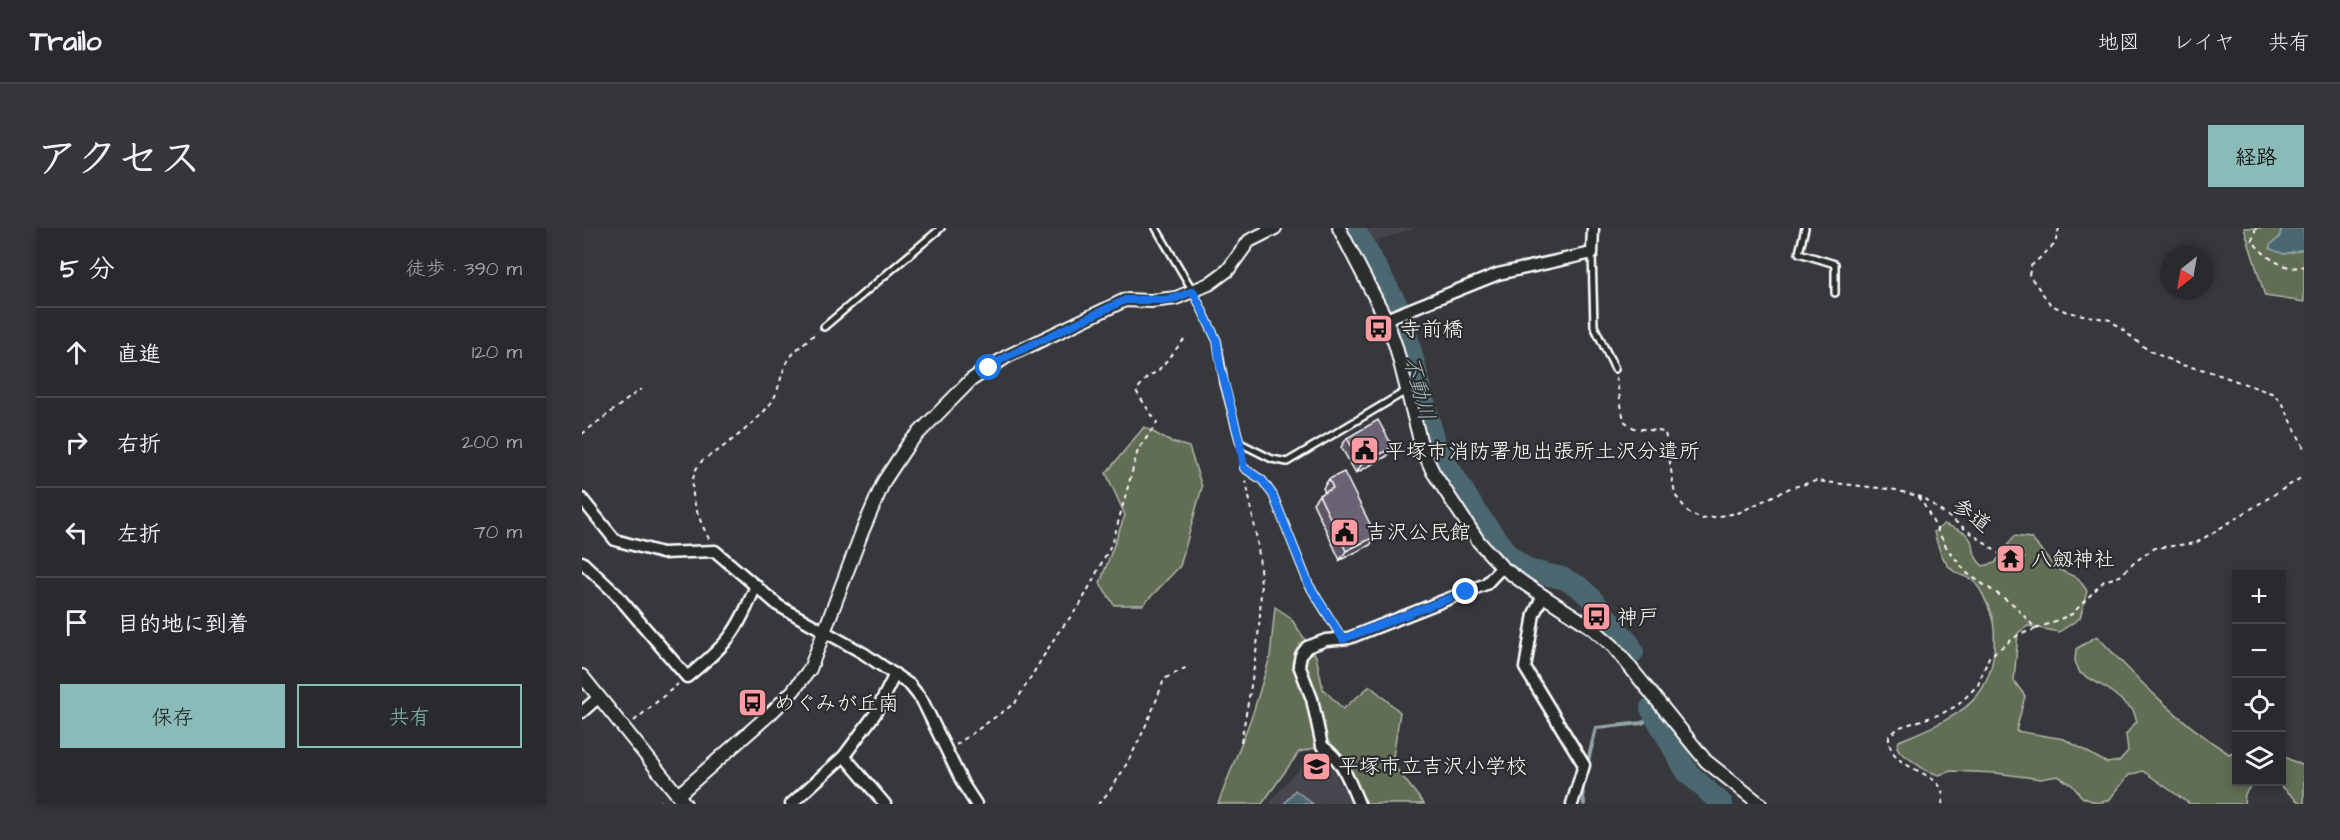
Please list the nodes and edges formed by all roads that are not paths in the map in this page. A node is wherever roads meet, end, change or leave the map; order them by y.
1 (940, 228) edge
2 (1156, 228) edge
3 (1275, 228) edge
4 (1339, 228) edge
5 (1593, 228) edge
6 (1805, 228) edge
7 (1592, 253) junction
8 (1193, 291) junction
9 (1835, 292) dead end
10 (1386, 319) junction
11 (824, 327) road end
12 (1615, 369) road end
13 (1406, 391) junction
14 (1244, 468) road end
15 (582, 499) edge
16 (582, 562) edge
17 (1502, 567) junction
18 (756, 585) junction
19 (1543, 595) junction
20 (824, 632) junction
21 (1343, 639) junction
22 (895, 674) junction
23 (582, 676) edge
24 (599, 698) junction
25 (582, 712) edge
26 (844, 756) junction
27 (682, 800) edge
28 (791, 804) edge
29 (885, 804) edge
30 (976, 804) edge
31 (1359, 804) edge
32 (1572, 804) edge
33 (1760, 804) edge

1 - 11 lane
2 - 8 lane
3 - 8 street
4 - 10 street
5 - 7 street
6 - 9 lane
7 - 10 street
7 - 12 lane
8 - 13 lane
8 - 20 street
10 - 13 street
13 - 17 street
14 - 21 lane
15 - 18 street
16 - 18 street
17 - 19 street
17 - 21 street
18 - 20 street
19 - 32 street
19 - 33 street
20 - 22 street
20 - 27 street
21 - 31 street
22 - 26 street
22 - 30 street
23 - 24 street
24 - 25 street
24 - 27 street
26 - 28 street
26 - 29 street

